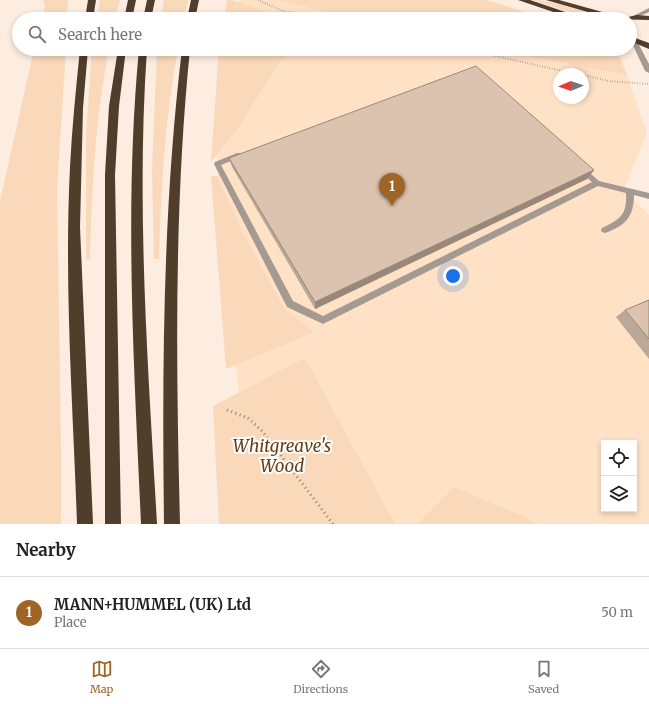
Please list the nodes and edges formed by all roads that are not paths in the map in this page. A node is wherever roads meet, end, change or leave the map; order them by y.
1 (92, 0) edge
2 (132, 0) edge
3 (151, 0) edge
4 (195, 0) edge
5 (522, 0) edge
6 (550, 0) edge
7 (649, 10) edge
8 (90, 12) edge
9 (129, 12) edge
10 (148, 12) edge
11 (192, 12) edge
12 (560, 12) edge
13 (595, 12) edge
14 (637, 15) edge
15 (637, 18) edge
16 (649, 18) edge
17 (637, 42) edge
18 (649, 46) edge
19 (637, 49) edge
20 (83, 56) edge
21 (121, 56) edge
22 (142, 56) edge
23 (185, 56) edge
24 (649, 71) edge
25 (247, 152) edge
26 (574, 162) edge
27 (597, 183) junction
28 (630, 191) junction
29 (649, 196) edge
30 (605, 230) dead end
31 (85, 524) edge
32 (113, 524) edge
33 (149, 524) edge
34 (172, 524) edge

1 - 8 highway
2 - 9 highway
3 - 10 highway
4 - 11 highway
5 - 12 highway
6 - 13 highway
7 - 14 lane
15 - 16 highway
17 - 18 highway
19 - 24 street
20 - 31 highway
21 - 32 highway
22 - 33 highway
23 - 34 highway
25 - 27 lane
26 - 27 lane
27 - 28 lane
28 - 29 lane
28 - 30 lane

